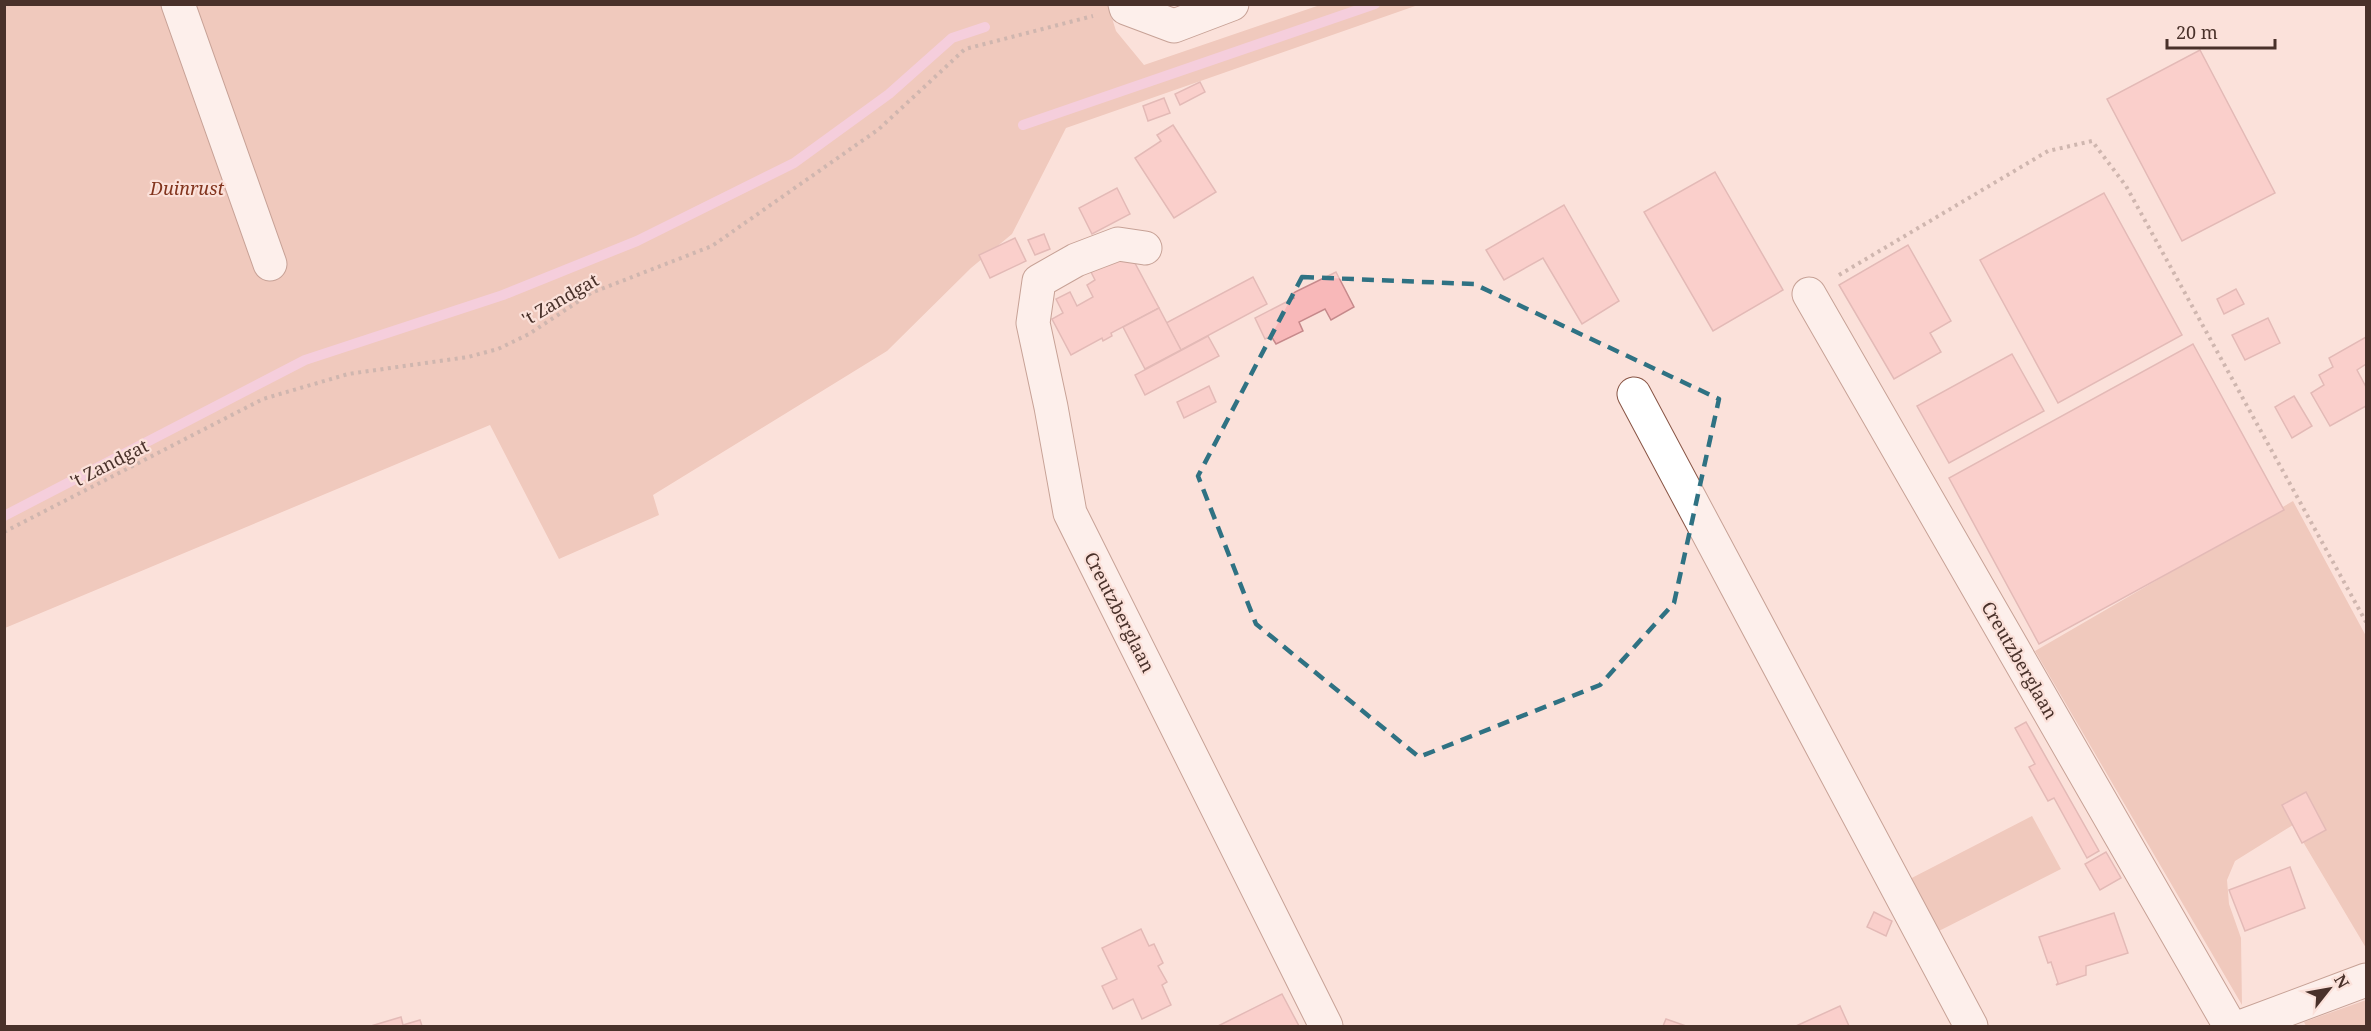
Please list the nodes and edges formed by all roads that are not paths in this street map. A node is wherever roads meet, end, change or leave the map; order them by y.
1 (178, 4) edge
2 (1232, 4) edge
3 (1126, 6) edge
4 (1146, 248) dead end
5 (270, 264) dead end
6 (1809, 294) road end
7 (1635, 394) dead end
8 (2367, 980) edge
9 (1326, 1026) edge
10 (1971, 1026) edge
11 (2230, 1026) edge
12 (2243, 1026) edge

1 - 5 street
2 - 3 street
4 - 9 street, Creutzberglaan
6 - 11 street, Creutzberglaan
7 - 10 street
8 - 12 street

